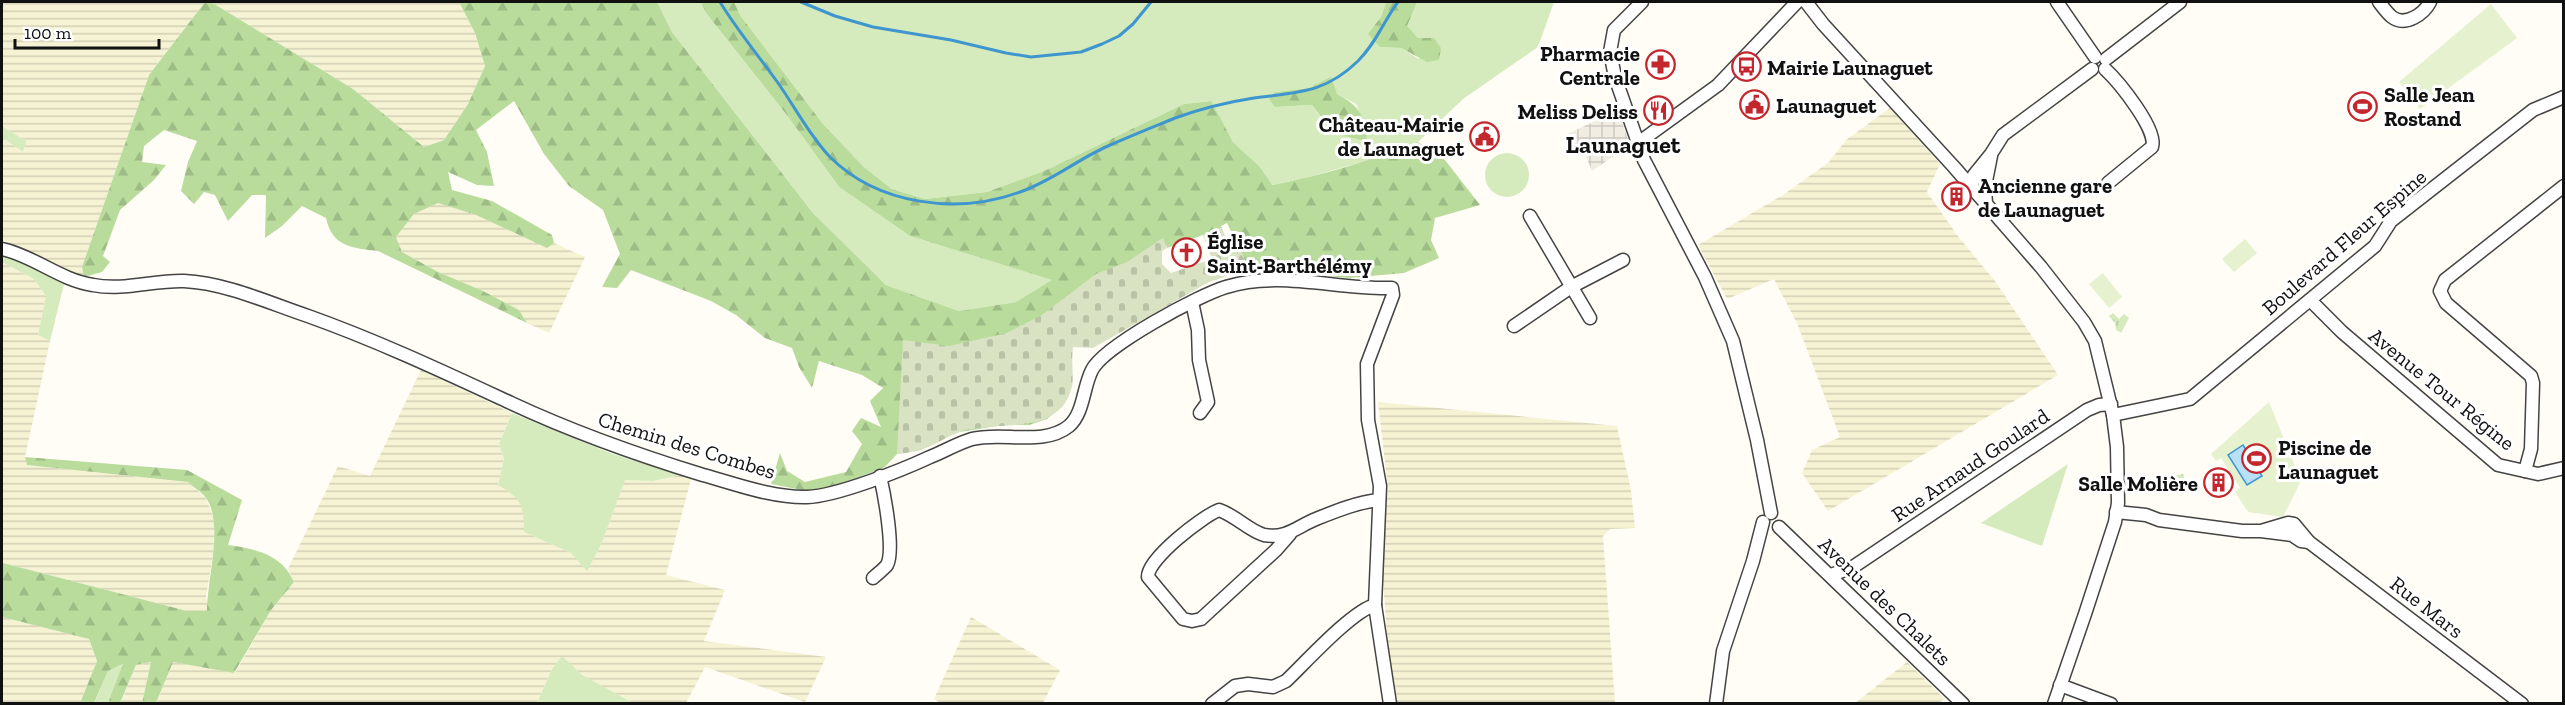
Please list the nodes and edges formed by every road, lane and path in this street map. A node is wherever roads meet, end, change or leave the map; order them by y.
1 (1642, 2) edge
2 (1797, 2) edge
3 (1806, 2) edge
4 (2057, 2) edge
5 (2180, 2) edge
6 (2379, 2) edge
7 (2430, 2) edge
8 (2100, 63) junction
9 (2564, 97) edge
10 (1638, 143) junction
11 (1992, 154) junction
12 (2108, 183) dead end
13 (2564, 186) edge
14 (1972, 188) junction
15 (1986, 205) junction
16 (1530, 216) dead end
17 (2, 249) edge
18 (1623, 260) dead end
19 (1571, 287) junction
20 (2310, 300) junction
21 (1192, 302) junction
22 (1590, 318) dead end
23 (1514, 326) dead end
24 (2112, 409) junction
25 (1200, 413) dead end
26 (2564, 468) edge
27 (2524, 471) junction
28 (880, 476) junction
29 (1379, 500) junction
30 (2116, 512) junction
31 (1767, 517) junction
32 (1778, 528) junction
33 (1290, 534) junction
34 (1753, 561) junction
35 (1854, 567) junction
36 (1831, 575) junction
37 (873, 578) dead end
38 (1842, 586) junction
39 (1375, 605) junction
40 (2060, 685) junction
41 (1212, 704) edge
42 (1390, 704) edge
43 (1716, 704) edge
44 (1963, 704) edge
45 (2054, 704) edge
46 (2111, 704) edge
47 (2522, 704) edge

1 - 10 street, Avenue des Chalets
2 - 10 street
3 - 14 street
4 - 8 street
5 - 8 street
6 - 7 street
8 - 11 street
8 - 12 street
9 - 20 street, Boulevard Fleur Espine
10 - 31 street, Avenue des Chalets
11 - 14 street
11 - 15 street
13 - 27 street
14 - 15 street
15 - 24 street
16 - 19 street
17 - 28 street, Chemin des Combes
18 - 19 street
19 - 22 street
19 - 23 street
20 - 24 street, Boulevard Fleur Espine
20 - 27 street, Avenue Tour Régine
21 - 25 street
21 - 28 street, Chemin des Combes
21 - 29 street, Chemin des Combes
24 - 30 street
24 - 35 street, Rue Arnaud Goulard
26 - 27 street, Avenue Tour Régine
28 - 37 street
29 - 33 street
29 - 39 street
30 - 40 street
30 - 47 street, Rue Mars
31 - 32 street, Avenue des Chalets
31 - 34 street
32 - 34 street
32 - 36 street, Avenue des Chalets
33 - 33 street
34 - 43 street
35 - 36 street, Rue Arnaud Goulard
35 - 38 street, Rue Arnaud Goulard
36 - 38 street, Avenue des Chalets
38 - 44 street, Avenue des Chalets
39 - 41 street
39 - 42 street
40 - 45 street
40 - 46 street

